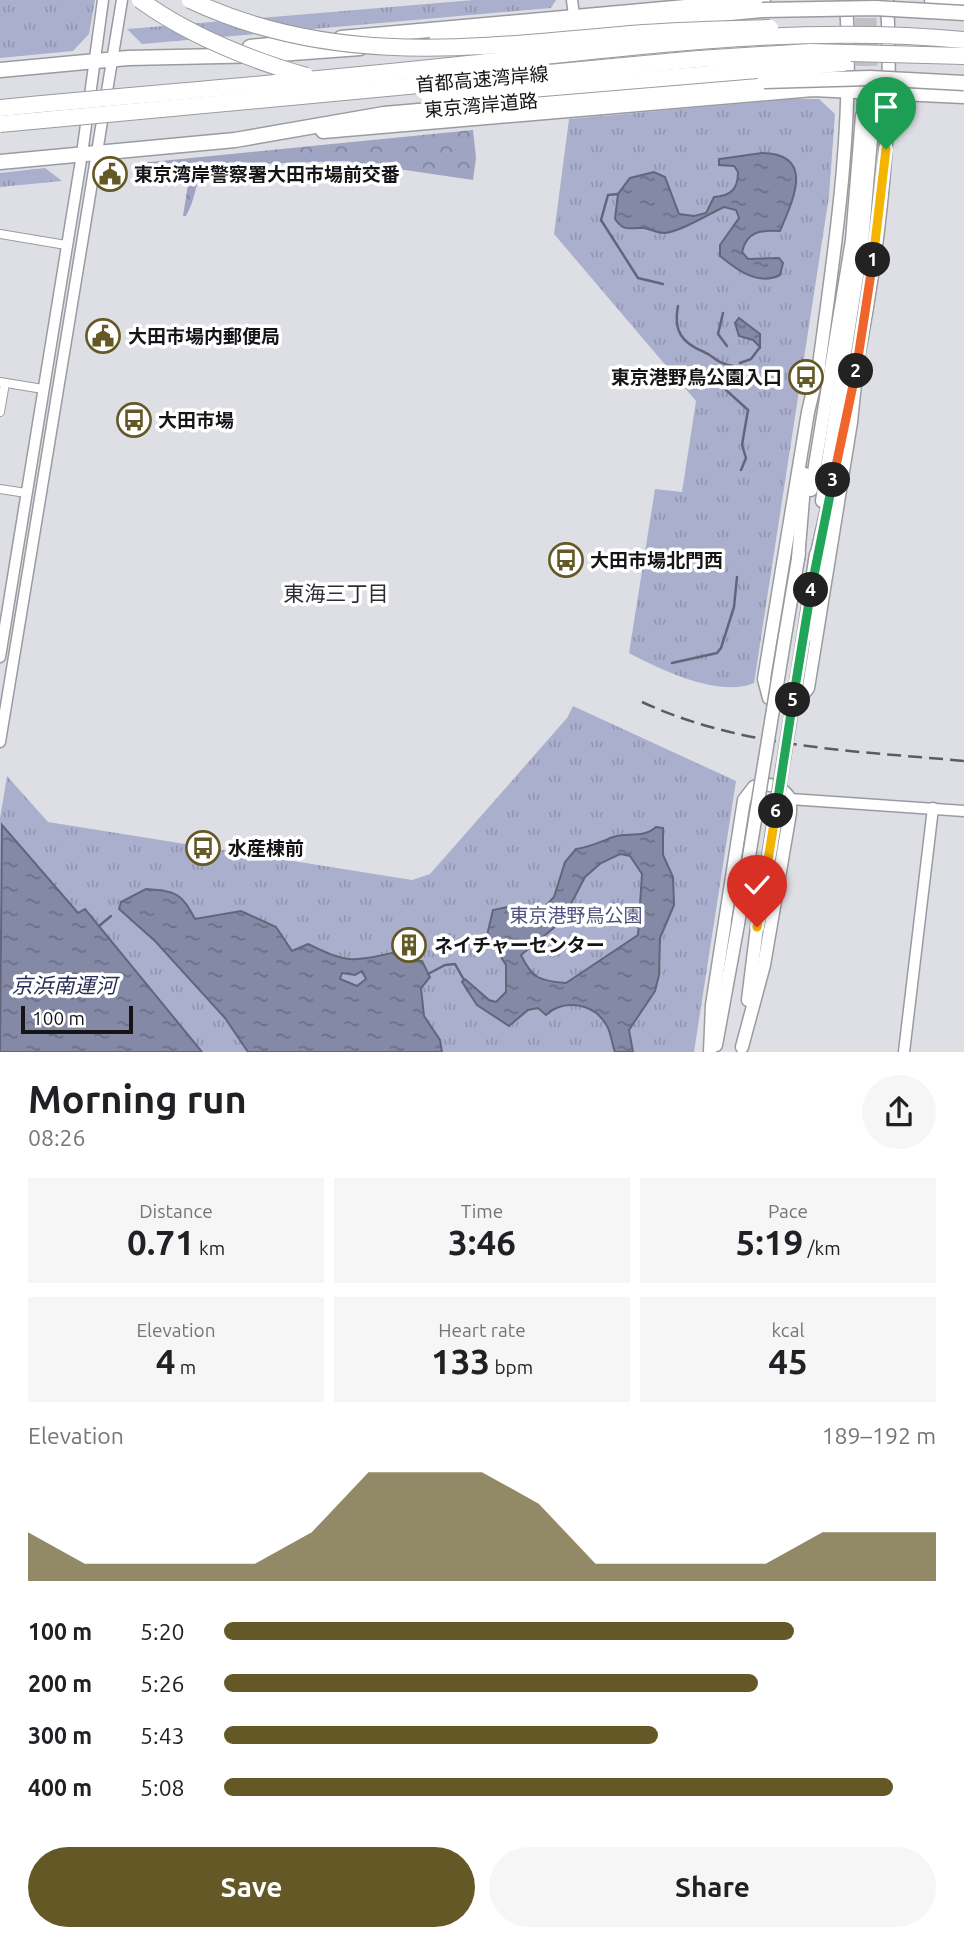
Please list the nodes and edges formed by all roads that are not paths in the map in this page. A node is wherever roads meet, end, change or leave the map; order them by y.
1 (103, 0) edge
2 (122, 0) edge
3 (140, 0) edge
4 (190, 0) edge
5 (572, 0) edge
6 (846, 0) edge
7 (887, 0) edge
8 (932, 0) edge
9 (964, 3) edge
10 (762, 5) edge
11 (964, 13) edge
12 (574, 16) junction
13 (964, 38) edge
14 (173, 56) junction
15 (964, 57) edge
16 (113, 59) junction
17 (95, 61) junction
18 (964, 63) edge
19 (0, 70) edge
20 (964, 83) edge
21 (849, 90) junction
22 (889, 91) junction
23 (964, 96) edge
24 (0, 108) edge
25 (0, 124) edge
26 (271, 133) junction
27 (89, 153) junction
28 (0, 162) edge
29 (0, 234) edge
30 (66, 245) junction
31 (857, 365) junction
32 (819, 366) junction
33 (2, 382) edge
34 (43, 389) junction
35 (0, 412) edge
36 (0, 489) edge
37 (26, 493) junction
38 (798, 559) junction
39 (816, 562) junction
40 (0, 657) edge
41 (0, 742) edge
42 (790, 799) junction
43 (933, 808) junction
44 (964, 811) edge
45 (741, 1050) edge
46 (710, 1052) edge
47 (715, 1052) edge
48 (904, 1052) edge

1 - 17 street
2 - 16 street
3 - 18 highway, bridge
4 - 13 highway, bridge
5 - 12 street
6 - 21 main road
7 - 22 main road
8 - 9 highway
10 - 11 highway, bridge
10 - 12 highway
10 - 14 highway
12 - 14 highway
13 - 24 highway, 首都高速湾岸線, bridge
14 - 16 highway
15 - 25 highway, 首都高速湾岸線, bridge
16 - 17 highway
16 - 27 street
17 - 19 highway
17 - 27 street
20 - 26 highway, 東京湾岸道路, bridge
21 - 22 highway
21 - 26 highway
21 - 32 main road
22 - 23 highway
22 - 31 main road
26 - 27 highway, 東京湾岸道路
27 - 28 highway, 東京湾岸道路
27 - 30 street
27 - 41 street
29 - 30 street
30 - 34 street
31 - 32 main road
31 - 39 main road
32 - 38 main road
33 - 34 street
33 - 35 street
34 - 37 street
36 - 37 street
37 - 40 street
38 - 39 main road
38 - 47 main road, bridge
39 - 45 main road, bridge
42 - 43 street
42 - 45 main road
42 - 46 main road
43 - 44 street
43 - 48 street

